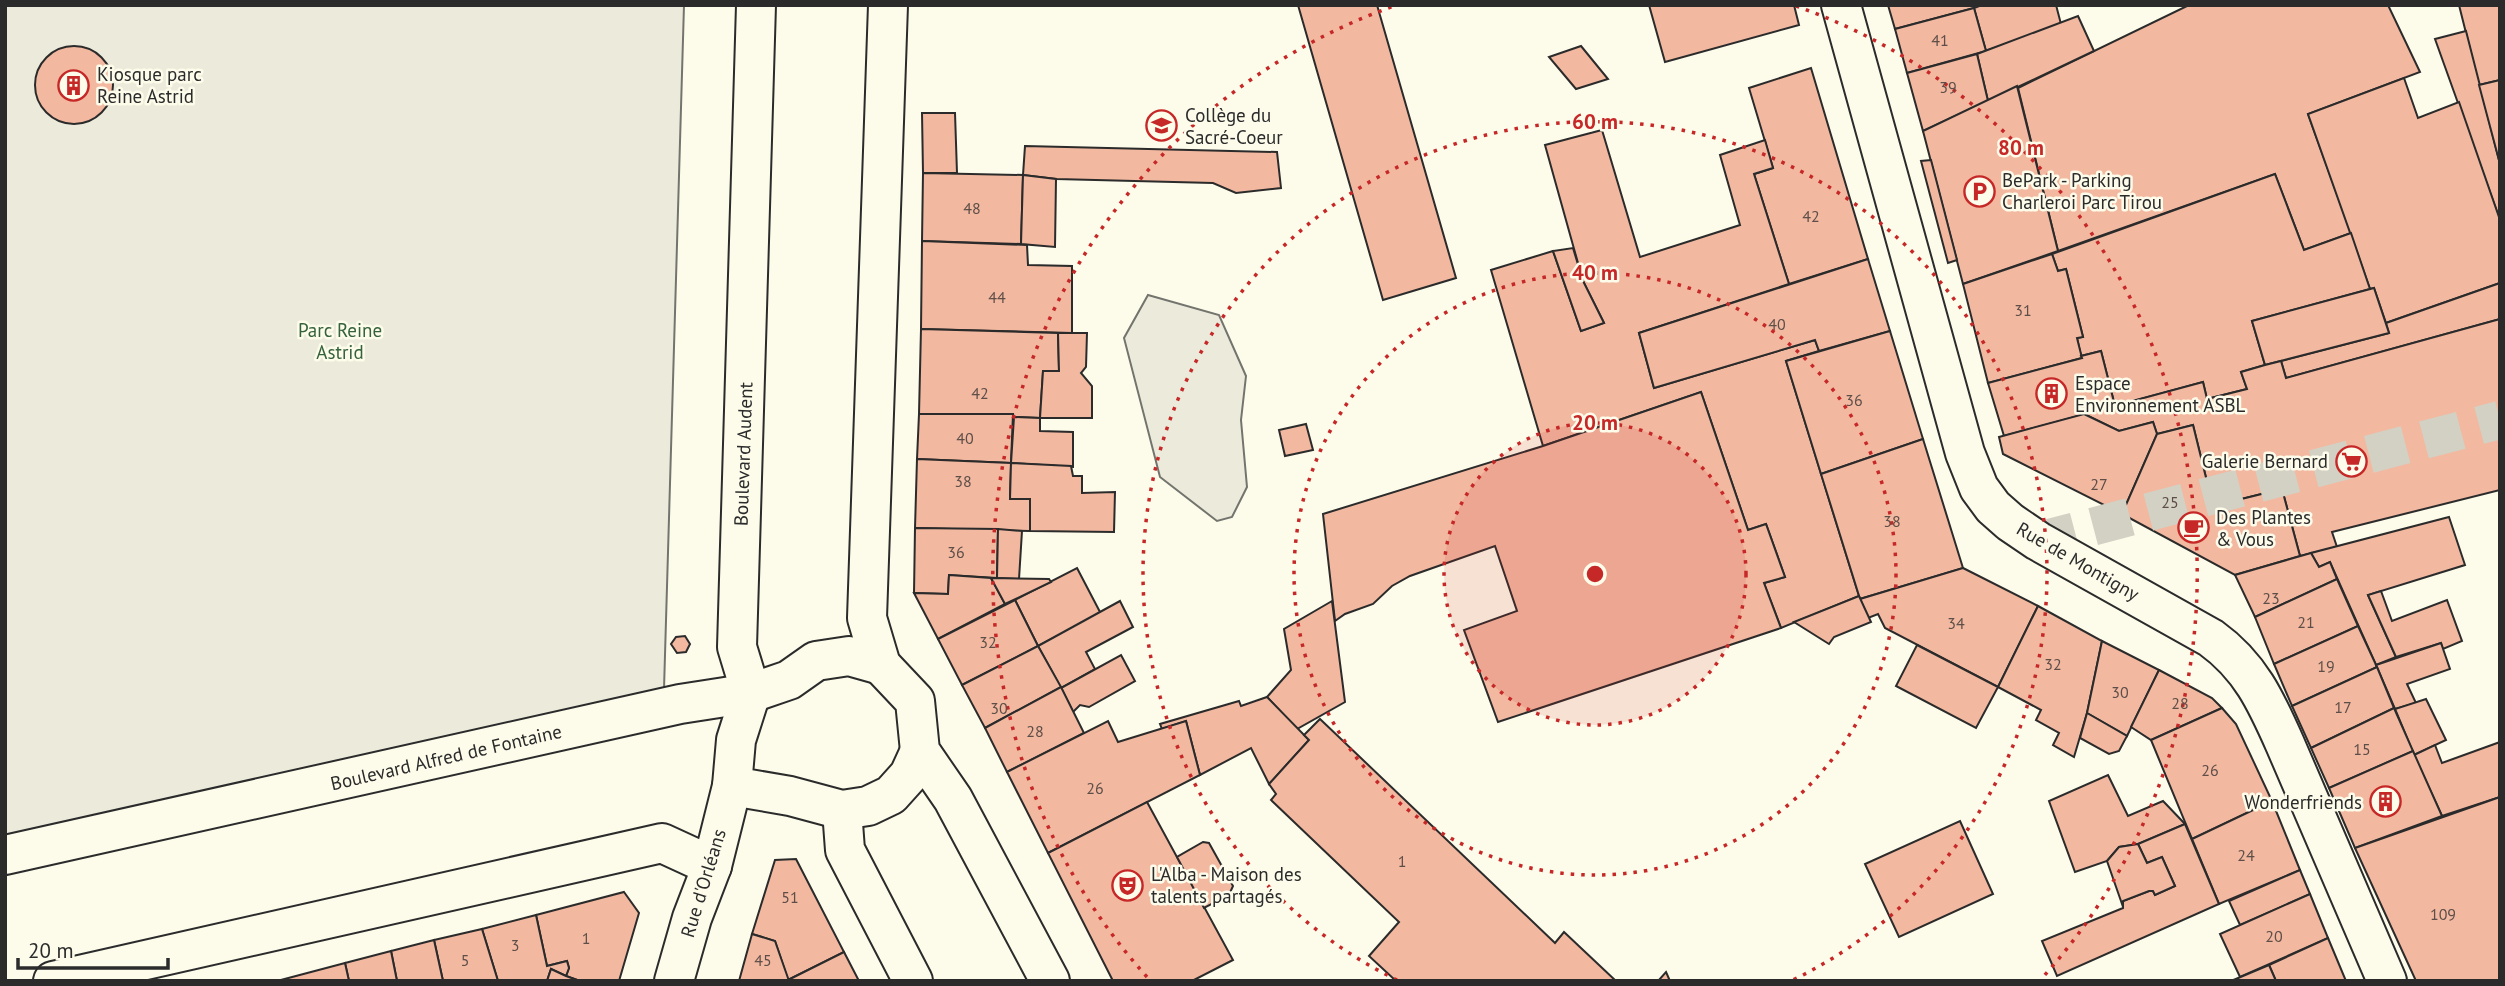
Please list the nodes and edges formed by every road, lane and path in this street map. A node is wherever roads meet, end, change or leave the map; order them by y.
1 (756, 5) edge
2 (888, 5) edge
3 (1841, 5) edge
4 (881, 665) junction
5 (751, 693) junction
6 (920, 751) junction
7 (732, 786) junction
8 (842, 810) junction
9 (5, 855) edge
10 (712, 866) junction
11 (52, 981) edge
12 (674, 981) edge
13 (913, 981) edge
14 (1049, 981) edge
15 (2387, 981) edge

1 - 5 street, Boulevard Audent
2 - 4 street
3 - 15 street, Rue de Montigny
4 - 5 street, Boulevard Alfred de Fontaine
4 - 6 street
5 - 7 street
5 - 9 street, Boulevard Alfred de Fontaine
6 - 8 street
6 - 14 street
7 - 8 street
7 - 10 street, Rue d'Orléans
8 - 13 street
10 - 11 street
10 - 12 street, Rue d'Orléans

